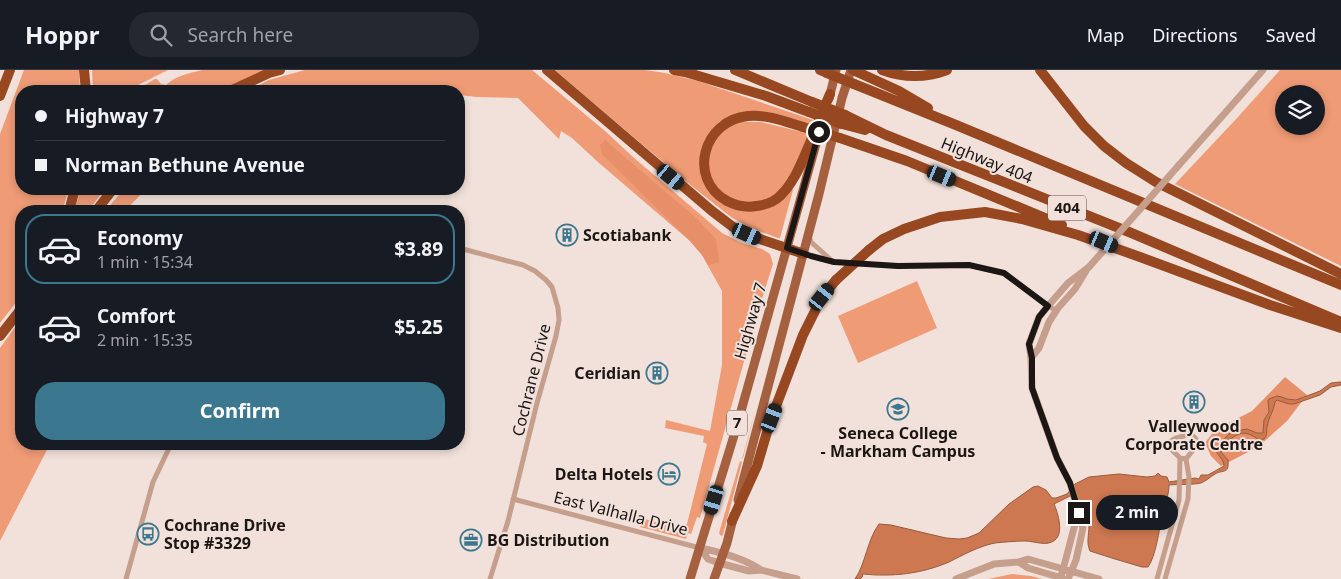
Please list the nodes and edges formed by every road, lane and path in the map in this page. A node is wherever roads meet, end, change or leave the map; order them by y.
1 (10, 70) edge
2 (84, 70) edge
3 (280, 70) edge
4 (546, 70) edge
5 (674, 70) edge
6 (735, 70) edge
7 (882, 70) edge
8 (948, 70) edge
9 (1040, 70) edge
10 (1263, 70) edge
11 (828, 71) edge
12 (854, 71) edge
13 (85, 85) edge
14 (243, 85) edge
15 (830, 94) junction
16 (0, 96) edge
17 (810, 107) junction
18 (956, 125) junction
19 (108, 195) edge
20 (101, 205) edge
21 (809, 235) junction
22 (787, 248) junction
23 (465, 250) edge
24 (804, 254) junction
25 (1140, 257) junction
26 (834, 262) junction
27 (1089, 267) junction
28 (1341, 274) edge
29 (1341, 285) edge
30 (1048, 306) junction
31 (1056, 312) junction
32 (15, 317) edge
33 (1341, 322) edge
34 (1341, 328) edge
35 (0, 336) edge
36 (1032, 358) junction
37 (168, 450) edge
38 (1180, 458) junction
39 (1186, 458) junction
40 (513, 499) junction
41 (1079, 513) junction
42 (732, 522) junction
43 (700, 548) junction
44 (723, 554) junction
45 (1019, 562) junction
46 (719, 563) junction
47 (1063, 568) junction
48 (760, 570) junction
49 (1072, 571) junction
50 (126, 579) edge
51 (490, 579) edge
52 (690, 579) edge
53 (714, 579) edge
54 (797, 579) edge
55 (956, 579) edge
56 (1064, 579) edge
57 (1100, 579) edge
58 (1157, 579) edge
59 (1165, 579) edge

1 - 16 highway
2 - 13 highway
3 - 14 highway
4 - 22 highway
5 - 17 highway
6 - 17 highway
7 - 8 highway
9 - 28 highway
10 - 27 street, bridge
11 - 15 main road, Highway 7 / 7
11 - 18 highway, Highway 404 / 404, bridge
12 - 18 highway
12 - 21 main road, Highway 7 / 7
15 - 22 main road, Highway 7 / 7
15 - 25 highway, bridge
17 - 33 highway, Highway 404 / 404, bridge
18 - 29 highway, Highway 404 / 404
19 - 20 highway
21 - 24 main road, Highway 7 / 7
21 - 26 street
22 - 24 highway
22 - 43 main road, Highway 7 / 7
23 - 40 street, Cochrane Drive
24 - 26 street
24 - 42 main road, Highway 7 / 7
25 - 34 highway
25 - 42 highway, bridge
26 - 30 street
27 - 30 street
27 - 31 street
30 - 31 street
30 - 36 street
31 - 36 street
32 - 35 highway
36 - 41 street
37 - 50 street
38 - 39 street
38 - 39 street
38 - 58 street
39 - 59 street
40 - 43 street, East Valhalla Drive
40 - 51 street, Cochrane Drive
41 - 47 street
41 - 49 street
42 - 44 main road, Highway 7 / 7
43 - 44 street, East Valhalla Drive
43 - 46 street
43 - 52 main road, Highway 7 / 7
44 - 46 main road, Highway 7 / 7
44 - 48 street, East Valhalla Drive
45 - 47 street
45 - 55 street
45 - 56 street
46 - 48 street
46 - 53 main road, Highway 7 / 7
47 - 49 street
47 - 56 street
48 - 54 street
49 - 56 street
49 - 57 street

